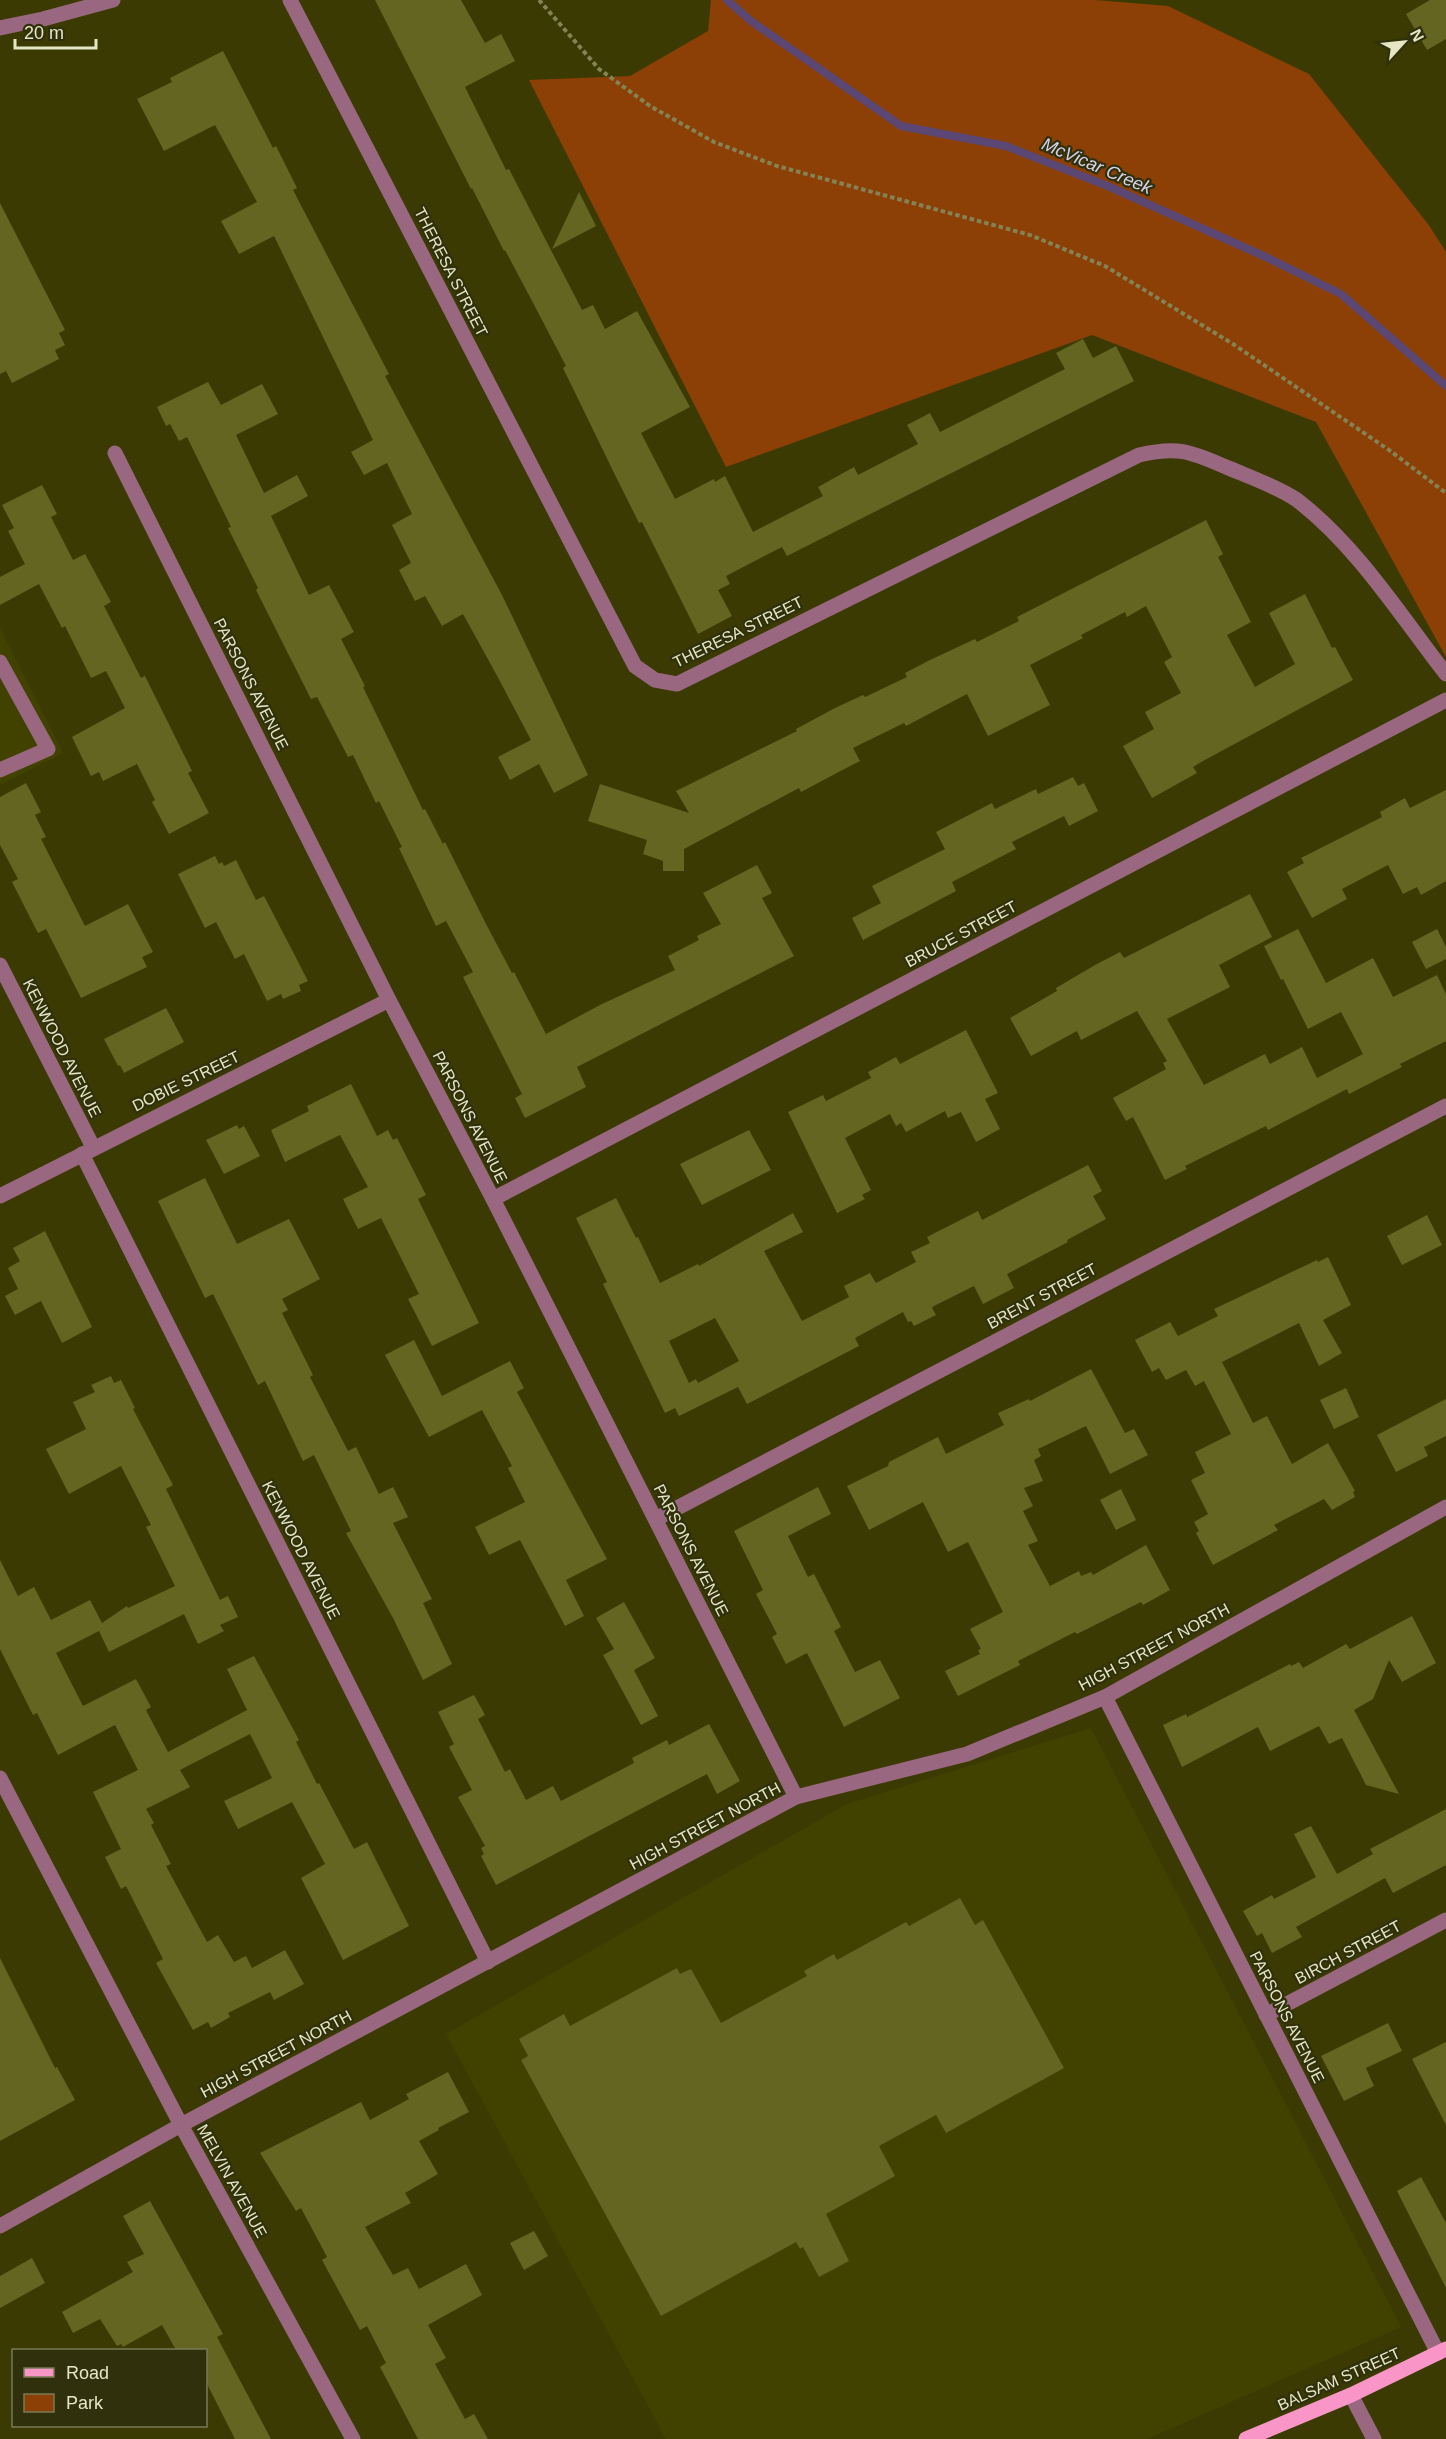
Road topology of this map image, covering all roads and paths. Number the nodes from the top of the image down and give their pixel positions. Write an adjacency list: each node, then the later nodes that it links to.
1 (113, 0): 4 (street)
2 (290, 0): 8 (street, THERESA STREET)
3 (539, 0): 6 (path)
4 (0, 28)
5 (115, 453): 12 (street, PARSONS AVENUE)
6 (1446, 493)
7 (0, 662): 10 (street)
8 (1446, 674)
9 (1446, 700): 16 (street, BRUCE STREET)
10 (0, 770)
11 (0, 965): 14 (street, KENWOOD AVENUE)
12 (389, 1000): 14 (street, DOBIE STREET); 16 (street, PARSONS AVENUE)
13 (1446, 1106): 18 (street, BRENT STREET)
14 (87, 1151): 15 (street, DOBIE STREET); 23 (street, KENWOOD AVENUE)
15 (0, 1196)
16 (493, 1199): 18 (street, PARSONS AVENUE)
17 (1446, 1507): 19 (street, HIGH STREET NORTH)
18 (656, 1519): 21 (street, PARSONS AVENUE)
19 (1105, 1697): 21 (street, HIGH STREET NORTH); 24 (street, PARSONS AVENUE)
20 (0, 1778): 25 (street, MELVIN AVENUE)
21 (795, 1797): 23 (street, HIGH STREET NORTH)
22 (1446, 1920): 24 (street, BIRCH STREET)
23 (488, 1962): 25 (street, HIGH STREET NORTH)
24 (1266, 2015): 27 (street, PARSONS AVENUE)
25 (181, 2125): 26 (street, HIGH STREET NORTH); 29 (street, MELVIN AVENUE)
26 (0, 2226)
27 (1442, 2351): 28 (main road, BALSAM STREET)
28 (1351, 2395): 30 (main road, BALSAM STREET); 31 (street)
29 (353, 2439)
30 (1246, 2439)
31 (1374, 2439)

